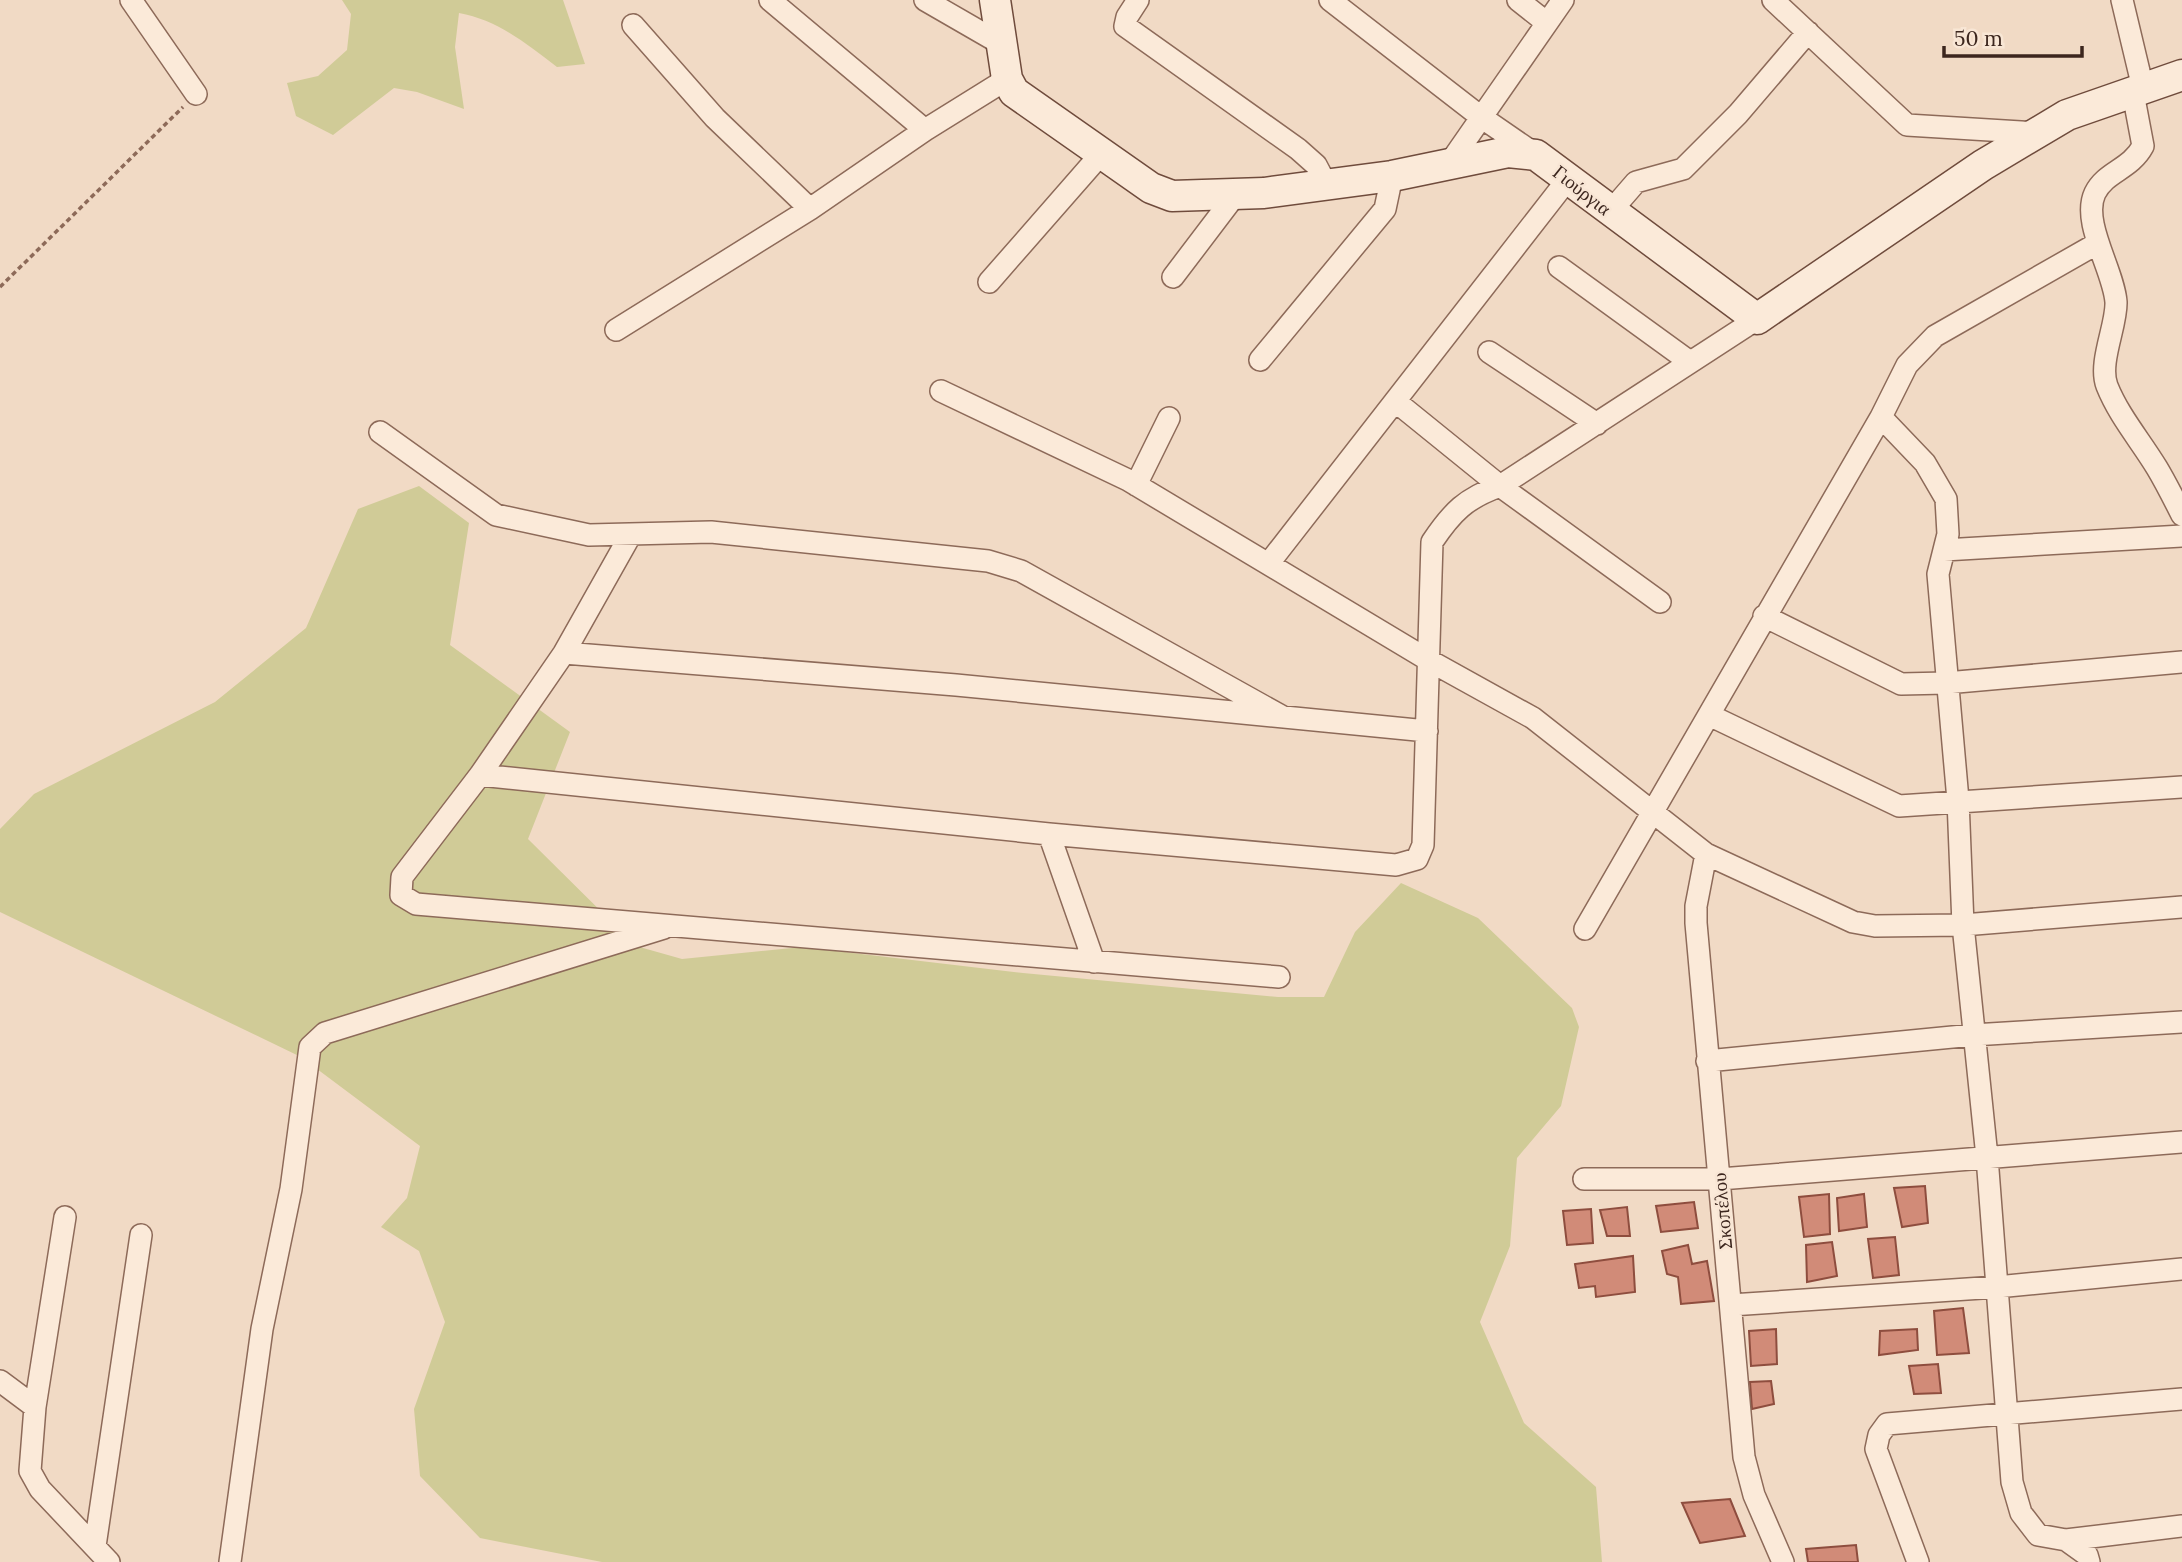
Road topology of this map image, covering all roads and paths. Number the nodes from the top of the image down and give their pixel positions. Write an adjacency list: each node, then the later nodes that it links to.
1 (131, 0): 18 (street)
2 (770, 0): 20 (street)
3 (925, 0): 14 (street)
4 (995, 0): 14 (street)
5 (1138, 0): 27 (street)
6 (1330, 0): 19 (street)
7 (1518, 0): 11 (street)
8 (1563, 0): 11 (street)
9 (1773, 0): 13 (street)
10 (2122, 0): 17 (street)
11 (1547, 23): 19 (street)
12 (633, 25): 29 (street)
13 (1808, 32): 21 (street); 30 (street)
14 (1003, 45): 16 (street)
15 (2182, 75): 17 (street)
16 (1007, 79): 20 (street); 22 (street, Γιούργια)
17 (2138, 90): 21 (street); 31 (street)
18 (196, 94): 35 (path)
19 (1481, 117): 23 (street); 24 (street)
20 (925, 130): 29 (street)
21 (2038, 133): 36 (street)
22 (1101, 154): 28 (street, Γιούργια); 34 (street)
23 (1536, 155): 24 (street, Γιούργια); 26 (street, Γιούργια)
24 (1449, 164): 25 (street, Γιούργια)
25 (1392, 176): 27 (street, Γιούργια); 39 (street)
26 (1568, 179): 30 (street, Γιούργια); 42 (street)
27 (1326, 184): 28 (street, Γιούργια)
28 (1236, 194): 33 (street)
29 (810, 209): 37 (street)
30 (1610, 212): 36 (street, Γιούργια)
31 (2098, 243): 43 (street); 49 (street)
32 (1559, 267): 40 (street)
33 (1173, 277)
34 (989, 282)
35 (0, 287)
36 (1757, 319): 40 (street)
37 (616, 330)
38 (1489, 352): 45 (street)
39 (1259, 360)
40 (1690, 362): 45 (street)
41 (941, 391): 47 (street)
42 (1395, 401): 48 (street); 53 (street)
43 (1881, 417): 52 (street); 55 (street)
44 (1169, 418): 47 (street)
45 (1597, 424): 48 (street)
46 (380, 432): 50 (street)
47 (1136, 485): 53 (street)
48 (1500, 486): 54 (street); 57 (street)
49 (2182, 515)
50 (631, 534): 56 (street); 61 (street)
51 (2182, 536): 52 (street)
52 (1944, 550): 59 (street)
53 (1269, 563): 57 (street)
54 (1660, 602)
55 (1764, 617): 59 (street); 60 (street)
56 (564, 653): 61 (street); 63 (street)
57 (1430, 661): 62 (street); 66 (street)
58 (2182, 662): 59 (street)
59 (1946, 683): 65 (street)
60 (1709, 715): 65 (street); 66 (street)
61 (1283, 717): 62 (street)
62 (1427, 731): 67 (street)
63 (480, 775): 67 (street); 70 (street)
64 (2182, 787): 65 (street)
65 (1958, 800): 71 (street)
66 (1653, 811): 68 (street); 72 (street)
67 (1049, 834): 73 (street)
68 (1706, 854): 71 (street); 77 (street, Σκοπέλου)
69 (2182, 907): 71 (street)
70 (675, 925): 73 (street); 94 (street)
71 (1963, 925): 76 (street)
72 (1585, 929)
73 (1094, 962): 74 (street)
74 (1279, 978)
75 (2182, 1022): 76 (street)
76 (1973, 1035): 77 (street); 79 (street)
77 (1707, 1061): 81 (street, Σκοπέλου)
78 (2182, 1142): 79 (street)
79 (1987, 1157): 81 (street); 85 (street)
80 (1584, 1179): 81 (street)
81 (1720, 1179): 86 (street, Σκοπέλου)
82 (65, 1217): 89 (street)
83 (141, 1236): 93 (street)
84 (2182, 1269): 85 (street)
85 (1997, 1287): 86 (street); 90 (street)
86 (1731, 1305): 95 (street, Σκοπέλου)
87 (0, 1381): 89 (street)
88 (2182, 1399): 90 (street)
89 (35, 1407): 93 (street)
90 (2005, 1415): 92 (street); 96 (street)
91 (2182, 1526): 92 (street)
92 (2066, 1540): 97 (street)
93 (102, 1554)
94 (230, 1562)
95 (1783, 1562)
96 (1918, 1562)
97 (2089, 1562)

